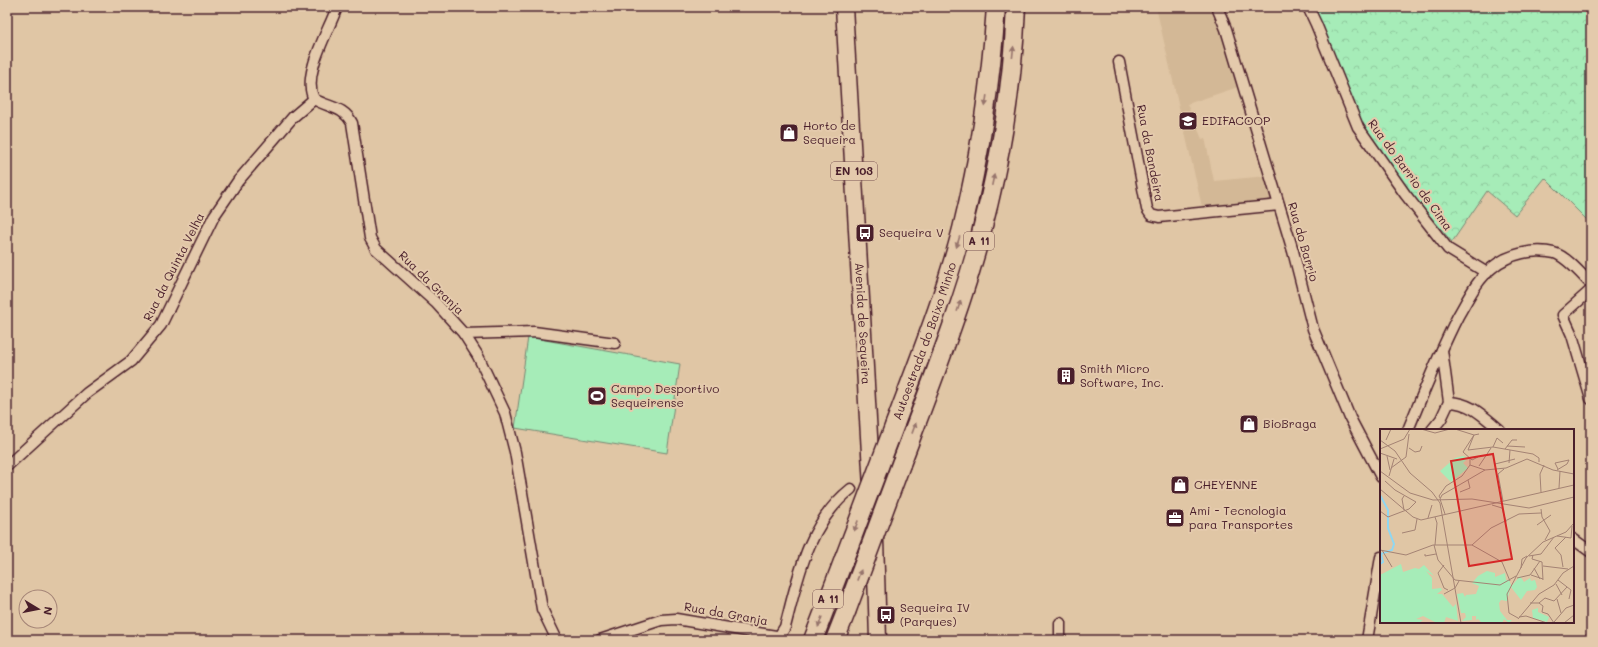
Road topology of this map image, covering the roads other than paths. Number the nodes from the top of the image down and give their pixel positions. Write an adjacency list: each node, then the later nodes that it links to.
1 (337, 7): 8 (street)
2 (844, 7): 32 (main road, Avenida de Sequeira / EN 103)
3 (996, 7): 30 (highway, Autoestrada do Baixo Minho / A 11, one-way to 30, bridge)
4 (1016, 7): 31 (highway, Autoestrada do Baixo Minho / A 11, one-way to 4, bridge)
5 (1218, 7): 9 (street, Rua do Barrio)
6 (1308, 7): 10 (street, Rua do Barrio de Cima)
7 (1119, 62): 9 (street, Rua da Bandeira)
8 (314, 99): 13 (street, Rua da Granja); 21 (street, Rua da Quinta Velha)
9 (1279, 205): 22 (street, Rua do Barrio)
10 (1487, 272): 11 (street); 15 (street)
11 (1591, 284)
12 (1591, 290): 16 (street)
13 (464, 334): 14 (street); 28 (street, Rua da Granja)
14 (615, 343)
15 (1441, 348): 17 (street); 18 (street)
16 (1591, 399)
17 (1449, 402): 19 (street); 20 (street)
18 (1408, 429)
19 (1433, 429)
20 (1499, 429)
21 (7, 466)
22 (1380, 475)
23 (851, 489): 29 (street, Rua da Granja)
24 (1574, 540): 25 (street)
25 (1591, 552)
26 (1380, 564): 34 (street)
27 (1060, 623): 33 (street)
28 (557, 640)
29 (600, 640)
30 (813, 640)
31 (835, 640)
32 (878, 640)
33 (1060, 640)
34 (1367, 640)

